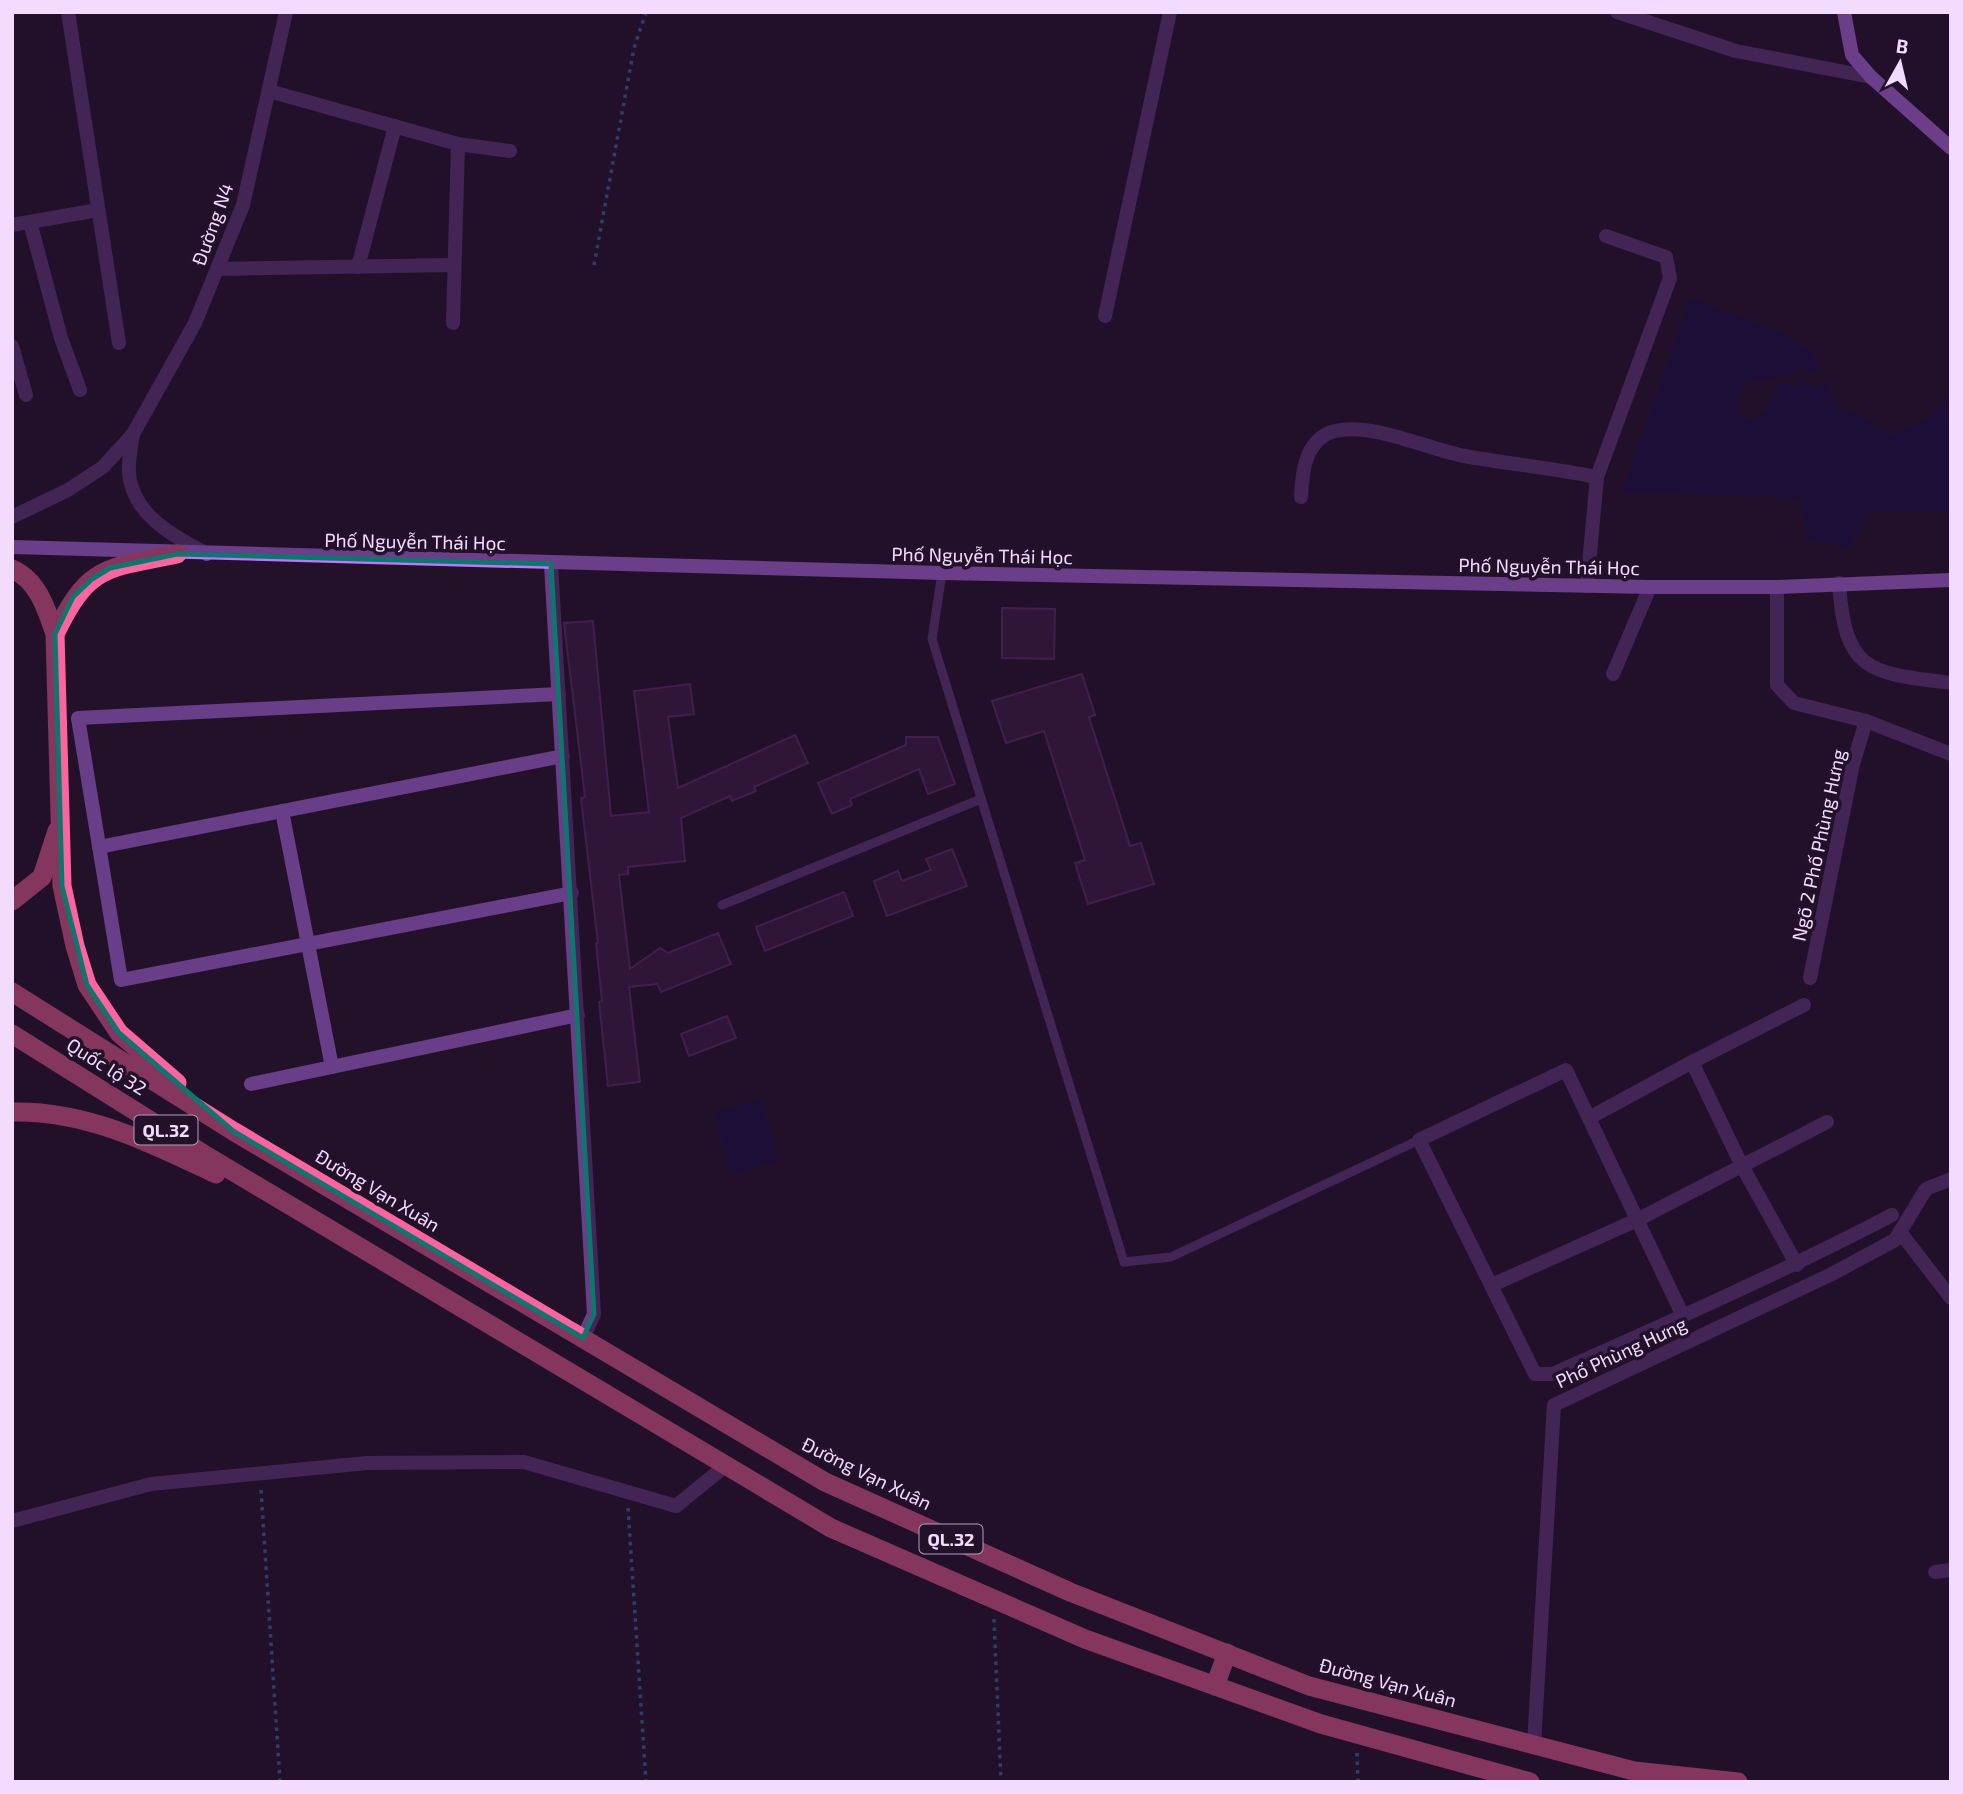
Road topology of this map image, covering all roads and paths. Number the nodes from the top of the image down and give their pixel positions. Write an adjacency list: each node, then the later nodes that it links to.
1 (68, 12): 13 (street)
2 (286, 12): 8 (street, Đường N4)
3 (646, 12): 18 (path)
4 (1170, 12): 21 (street)
5 (1618, 12): 7 (street)
6 (1844, 12): 7 (main road)
7 (1871, 77): 11 (main road)
8 (269, 91): 9 (street); 20 (street, Đường N4)
9 (395, 126): 10 (street); 19 (street)
10 (458, 144): 12 (street); 17 (street)
11 (1951, 148)
12 (510, 151)
13 (98, 209): 14 (street); 23 (street)
14 (30, 222): 15 (street); 25 (street)
15 (12, 225)
16 (1606, 236): 28 (street)
17 (453, 265): 19 (street); 22 (street)
18 (594, 265)
19 (358, 267): 20 (street)
20 (216, 269): 27 (street, Đường N4)
21 (1105, 316)
22 (453, 323)
23 (119, 343)
24 (12, 346): 26 (street)
25 (79, 390)
26 (26, 395)
27 (133, 434): 30 (street); 33 (street)
28 (1597, 477): 29 (street); 39 (street)
29 (1301, 497)
30 (15, 514)
31 (12, 547): 32 (main road, Phố Nguyễn Thái Học)
32 (177, 554): 33 (main road, Phố Nguyễn Thái Học); 42 (highway)
33 (208, 555): 34 (main road, Phố Nguyễn Thái Học)
34 (551, 564): 36 (main road, Phố Nguyễn Thái Học); 45 (street)
35 (12, 569): 42 (highway)
36 (942, 573): 39 (main road, Phố Nguyễn Thái Học); 49 (lane)
37 (1951, 580): 38 (main road, Phố Nguyễn Thái Học)
38 (1839, 583): 41 (main road, Phố Nguyễn Thái Học); 44 (street)
39 (1587, 586): 40 (main road, Phố Nguyễn Thái Học)
40 (1650, 587): 41 (main road, Phố Nguyễn Thái Học); 43 (street)
41 (1777, 587): 46 (street)
42 (55, 634): 51 (highway)
43 (1613, 674)
44 (1951, 683)
45 (559, 694): 48 (street); 52 (street)
46 (1866, 721): 47 (street); 57 (street, Ngõ 2 Phố Phùng Hưng)
47 (1951, 754)
48 (563, 756): 50 (street); 53 (street)
49 (981, 799): 55 (lane); 69 (lane)
50 (282, 811): 52 (street); 56 (street)
51 (61, 816): 54 (highway); 68 (highway)
52 (99, 847): 56 (street)
53 (572, 893): 56 (street); 60 (street)
54 (12, 901)
55 (722, 905)
56 (308, 943): 63 (street)
57 (1810, 978)
58 (12, 992): 68 (highway, Quốc lộ 32 / QL.32)
59 (1804, 1005): 62 (street)
60 (578, 1015): 63 (street); 80 (street)
61 (12, 1034): 74 (highway, Quốc lộ 32 / QL.32)
62 (1692, 1062): 66 (street); 70 (street)
63 (332, 1067): 64 (street)
64 (251, 1084)
65 (12, 1112): 74 (highway)
66 (1588, 1118): 69 (street); 73 (street)
67 (1827, 1122): 70 (street)
68 (233, 1130): 80 (highway, Đường Vạn Xuân / QL.32)
69 (1419, 1140): 77 (street)
70 (1742, 1166): 73 (street); 76 (street)
71 (1951, 1179): 75 (street, Phố Phùng Hưng)
72 (1892, 1215): 76 (street)
73 (1637, 1220): 77 (street); 79 (street)
74 (320, 1224): 81 (highway, QL.32)
75 (1900, 1232): 78 (street); 91 (street, Phố Phùng Hưng)
76 (1797, 1265): 79 (street)
77 (1492, 1285): 79 (street)
78 (1951, 1298)
79 (1683, 1316)
80 (583, 1338): 88 (highway, Đường Vạn Xuân / QL.32)
81 (724, 1467): 83 (street); 87 (highway, QL.32)
82 (260, 1474): 83 (street); 84 (street); 92 (path)
83 (627, 1492): 93 (path)
84 (12, 1521)
85 (1951, 1570): 86 (street)
86 (1934, 1572)
87 (993, 1599): 89 (highway, QL.32); 94 (path)
88 (1227, 1653): 89 (highway); 91 (highway, Đường Vạn Xuân / QL.32)
89 (1215, 1686): 90 (highway, QL.32)
90 (1357, 1734): 95 (path); 96 (highway, QL.32)
91 (1534, 1745): 97 (highway, Đường Vạn Xuân / QL.32)
92 (280, 1782)
93 (646, 1782)
94 (1001, 1782)
95 (1358, 1782)
96 (1530, 1782)
97 (1738, 1782)

